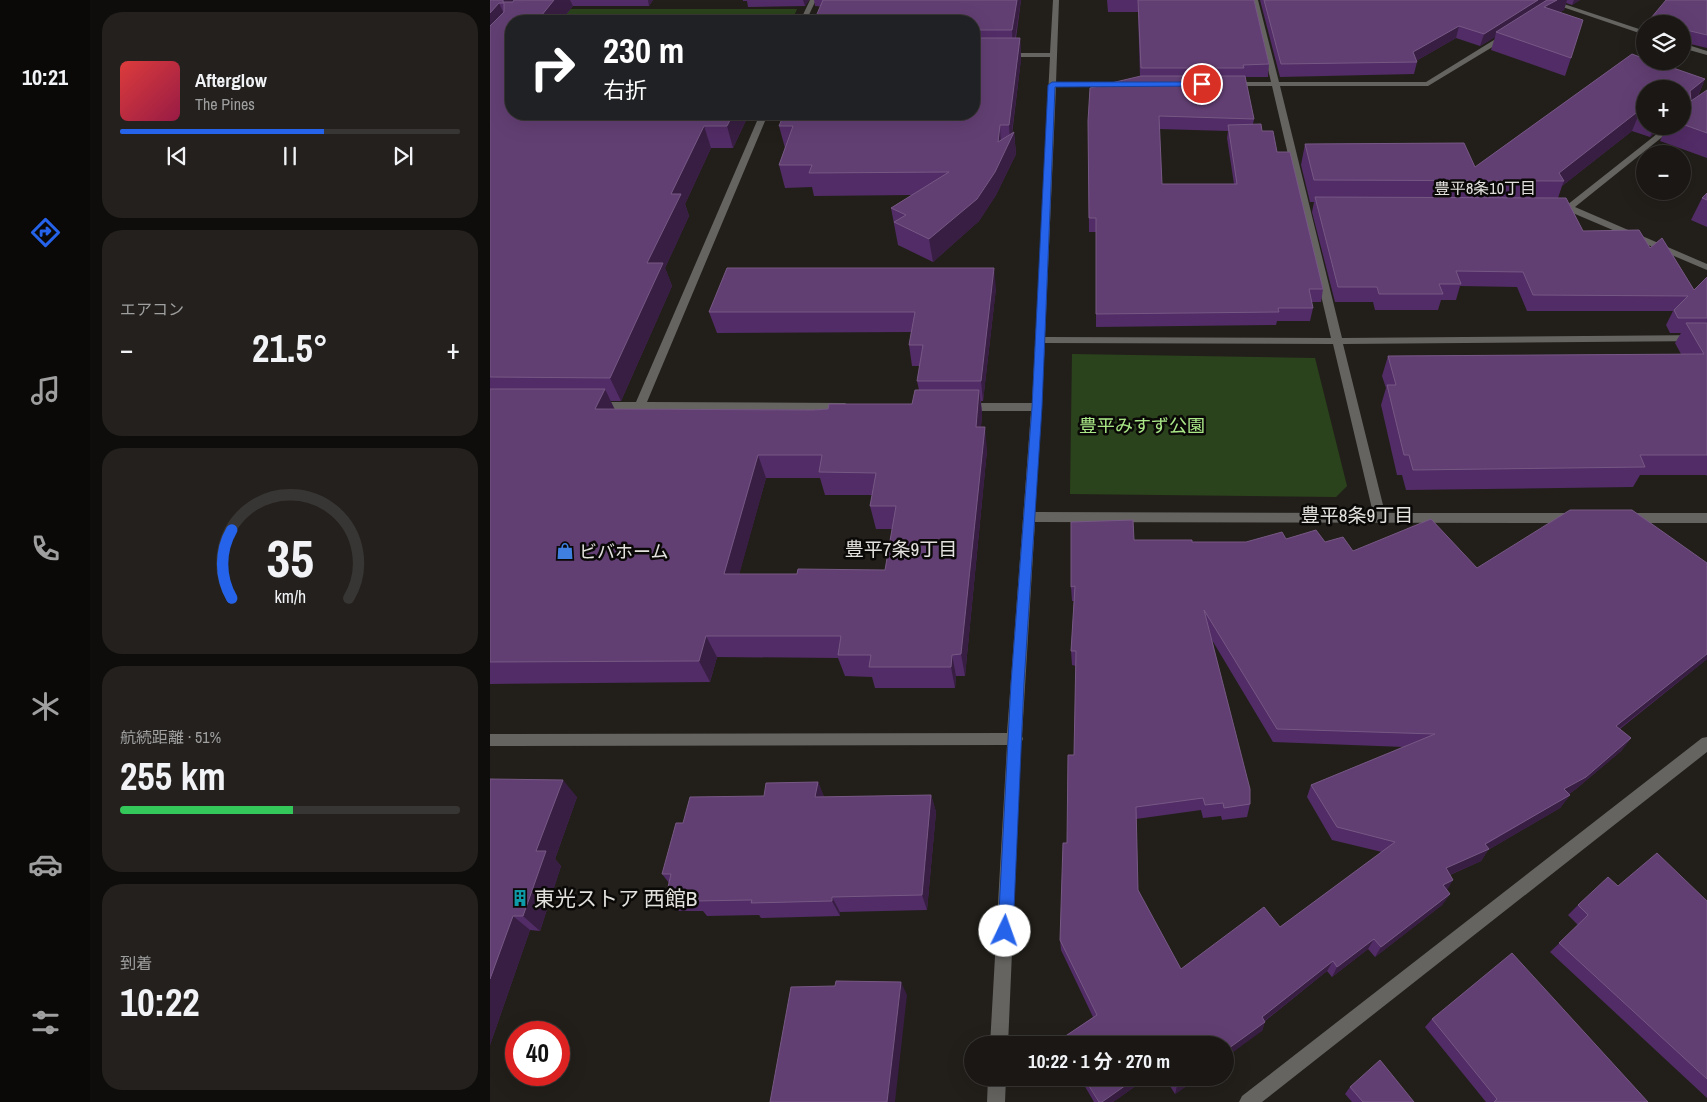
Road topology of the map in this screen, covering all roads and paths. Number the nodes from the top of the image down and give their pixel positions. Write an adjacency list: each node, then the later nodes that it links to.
1 (813, 0): 7 (street)
2 (1056, 0): 13 (street)
3 (1255, 0): 16 (street)
4 (1545, 0): 5 (street)
5 (1556, 4): 6 (street); 8 (street)
6 (1548, 9)
7 (807, 15)
8 (1636, 30)
9 (1509, 34): 16 (street)
10 (1691, 48): 11 (street)
11 (1707, 53)
12 (980, 55): 13 (street)
13 (1053, 55): 17 (street)
14 (1131, 84): 17 (street)
15 (1218, 84): 16 (street)
16 (1275, 84): 25 (street)
17 (1052, 85): 24 (street)
18 (761, 120): 27 (street)
19 (1661, 135): 21 (street)
20 (1550, 208): 21 (street)
21 (1569, 208): 22 (street)
22 (1707, 267)
23 (1707, 338): 25 (street)
24 (1039, 340): 25 (street); 30 (street)
25 (1338, 341): 32 (street)
26 (590, 406): 27 (street)
27 (640, 406): 28 (street)
28 (858, 407)
29 (958, 407): 30 (street)
30 (1037, 407): 31 (street)
31 (1030, 517): 32 (street); 36 (street)
32 (1380, 518): 33 (street)
33 (1588, 518)
34 (1618, 518): 35 (street)
35 (1707, 518)
36 (1016, 739): 37 (street); 39 (street)
37 (490, 740)
38 (1707, 743): 42 (street)
39 (1000, 1036)
40 (997, 1086): 41 (street)
41 (996, 1102)
42 (1248, 1102)

